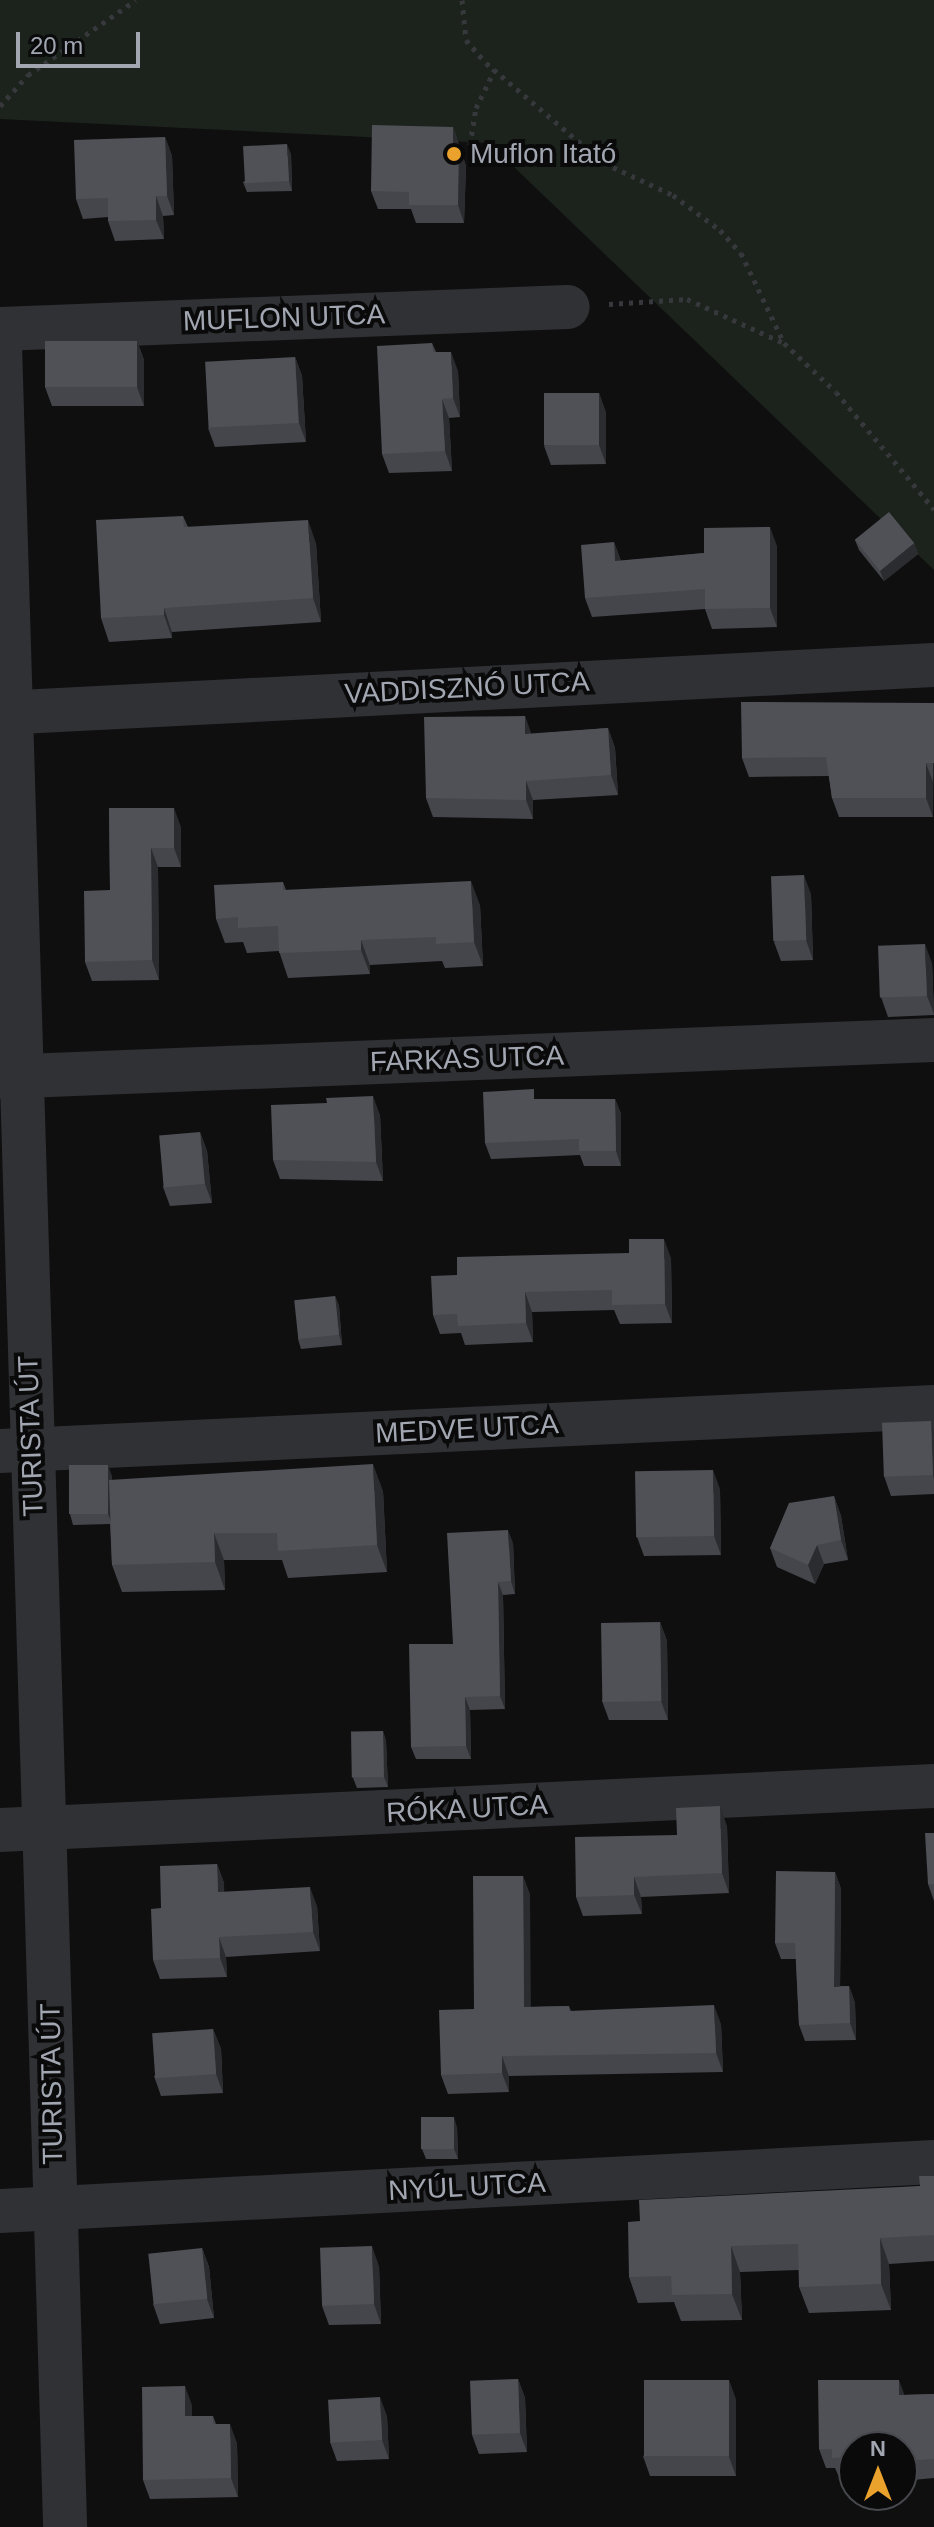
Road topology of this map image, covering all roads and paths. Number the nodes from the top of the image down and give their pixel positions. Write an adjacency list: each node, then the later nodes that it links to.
1 (136, 0): 4 (path)
2 (462, 0): 3 (path)
3 (495, 69): 5 (path); 8 (path)
4 (0, 106)
5 (470, 145)
6 (568, 307): 7 (street, MUFLON UTCA); 8 (path)
7 (0, 329)
8 (784, 343): 10 (path)
9 (0, 345): 12 (street, TURISTA ÚT)
10 (934, 509)
11 (934, 665): 12 (street, VADDISZNÓ UTCA)
12 (6, 713): 14 (street, TURISTA ÚT)
13 (934, 1040): 14 (street, FARKAS UTCA)
14 (10, 1077): 16 (street, TURISTA ÚT)
15 (934, 1407): 16 (street, MEDVE UTCA)
16 (16, 1451): 18 (street, TURISTA ÚT)
17 (934, 1786): 18 (street, RÓKA UTCA)
18 (46, 1828): 19 (street, RÓKA UTCA); 21 (street, TURISTA ÚT)
19 (0, 1830)
20 (934, 2162): 21 (street, NYÚL UTCA)
21 (55, 2209): 22 (street, NYÚL UTCA); 23 (street, TURISTA ÚT)
22 (0, 2211)
23 (65, 2527)

